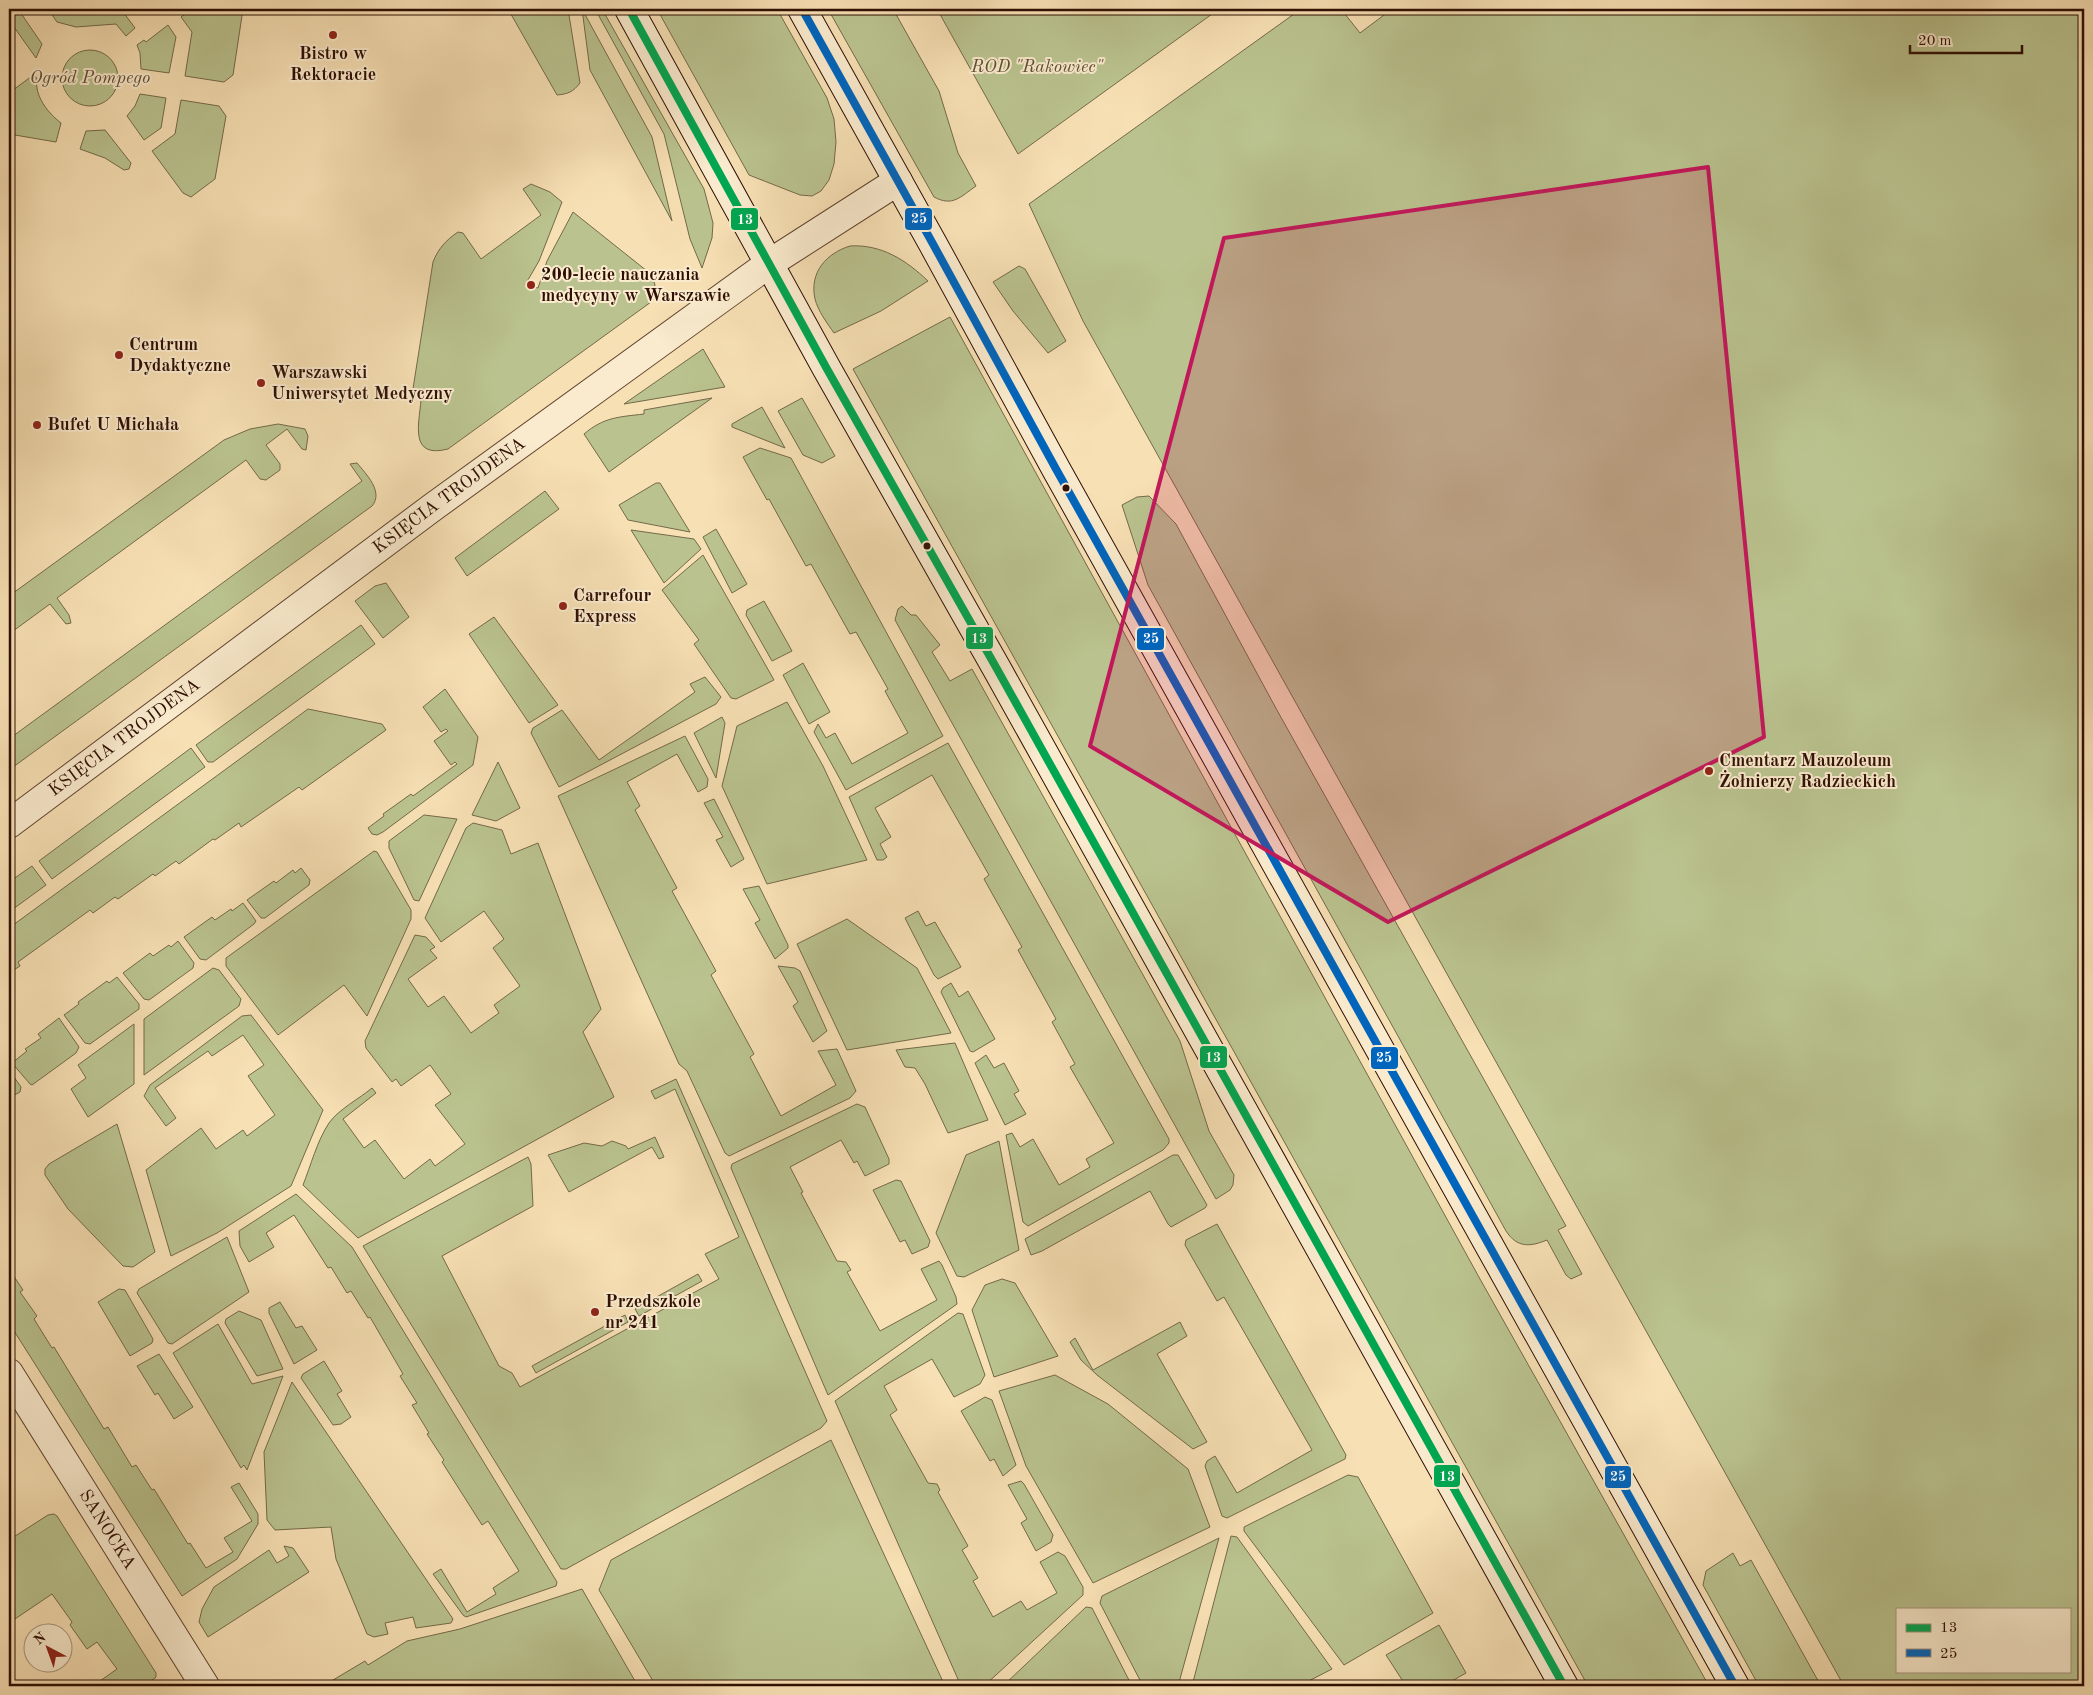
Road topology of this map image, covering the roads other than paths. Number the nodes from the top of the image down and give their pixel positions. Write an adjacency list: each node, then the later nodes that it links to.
1 (629, 9): 4 (main road)
2 (802, 9): 3 (main road)
3 (898, 181): 4 (main road, KSIĘCIA TROJDENA); 9 (main road)
4 (770, 263): 5 (main road, KSIĘCIA TROJDENA); 8 (main road)
5 (9, 824)
6 (9, 1373): 7 (main road, SANOCKA)
7 (205, 1686)
8 (1564, 1686)
9 (1735, 1686)

